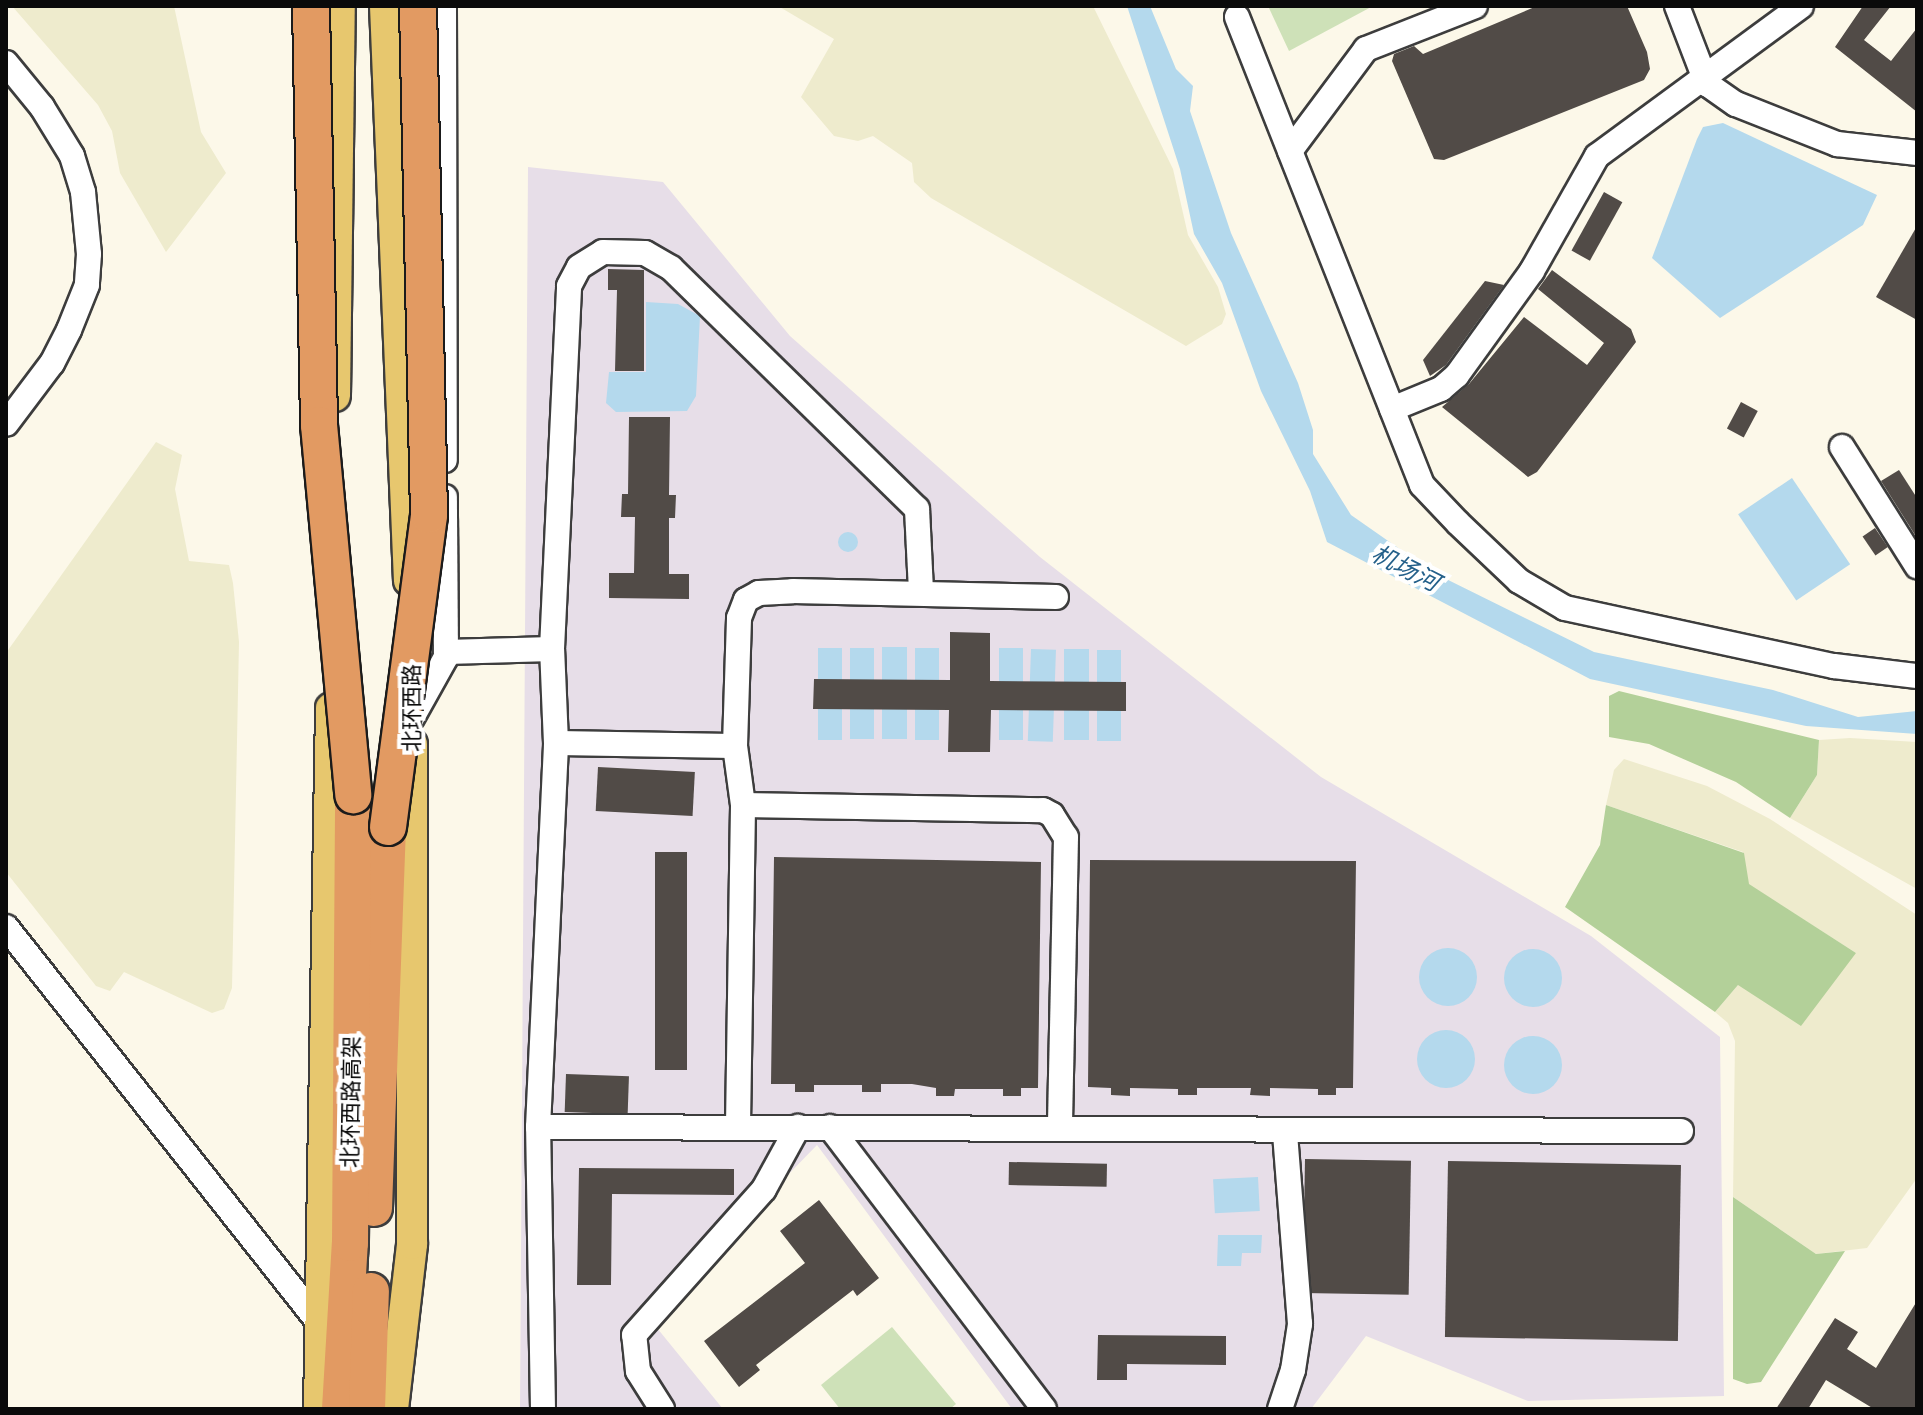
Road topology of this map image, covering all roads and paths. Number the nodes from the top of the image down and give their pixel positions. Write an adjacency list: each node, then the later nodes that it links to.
1 (311, 6): 37 (highway, 北环西路高架, bridge)
2 (340, 6): 35 (main road)
3 (385, 6): 23 (main road, 北环西路)
4 (418, 6): 38 (highway, 北环西路高架, bridge)
5 (444, 6): 21 (street)
6 (1475, 6): 12 (street)
7 (1677, 6): 11 (street)
8 (1801, 6): 11 (street)
9 (1237, 17): 12 (street)
10 (6, 63): 15 (street)
11 (1704, 77): 13 (street); 14 (street)
12 (1290, 151): 14 (street)
13 (1917, 153)
14 (1392, 409): 22 (street)
15 (6, 424)
16 (1842, 447): 17 (street)
17 (1917, 566)
18 (921, 591): 19 (street); 20 (street); 25 (street)
19 (1056, 597)
20 (552, 649): 21 (street); 24 (street)
21 (446, 652): 23 (street)
22 (1917, 676)
23 (412, 718): 39 (main road, 北环西路)
24 (556, 743): 25 (street); 30 (street)
25 (735, 746): 26 (street)
26 (743, 805): 28 (street); 29 (street)
27 (6, 927): 35 (street)
28 (738, 1125): 30 (street); 31 (street)
29 (1060, 1126): 32 (street); 34 (street)
30 (538, 1127): 40 (street)
31 (798, 1127): 32 (street); 41 (street)
32 (830, 1127): 42 (street)
33 (1681, 1131): 34 (street)
34 (1285, 1133): 43 (street)
35 (324, 1329): 36 (main road)
36 (319, 1409)
37 (340, 1409)
38 (367, 1409)
39 (393, 1409)
40 (543, 1409)
41 (662, 1409)
42 (1044, 1409)
43 (1280, 1409)

